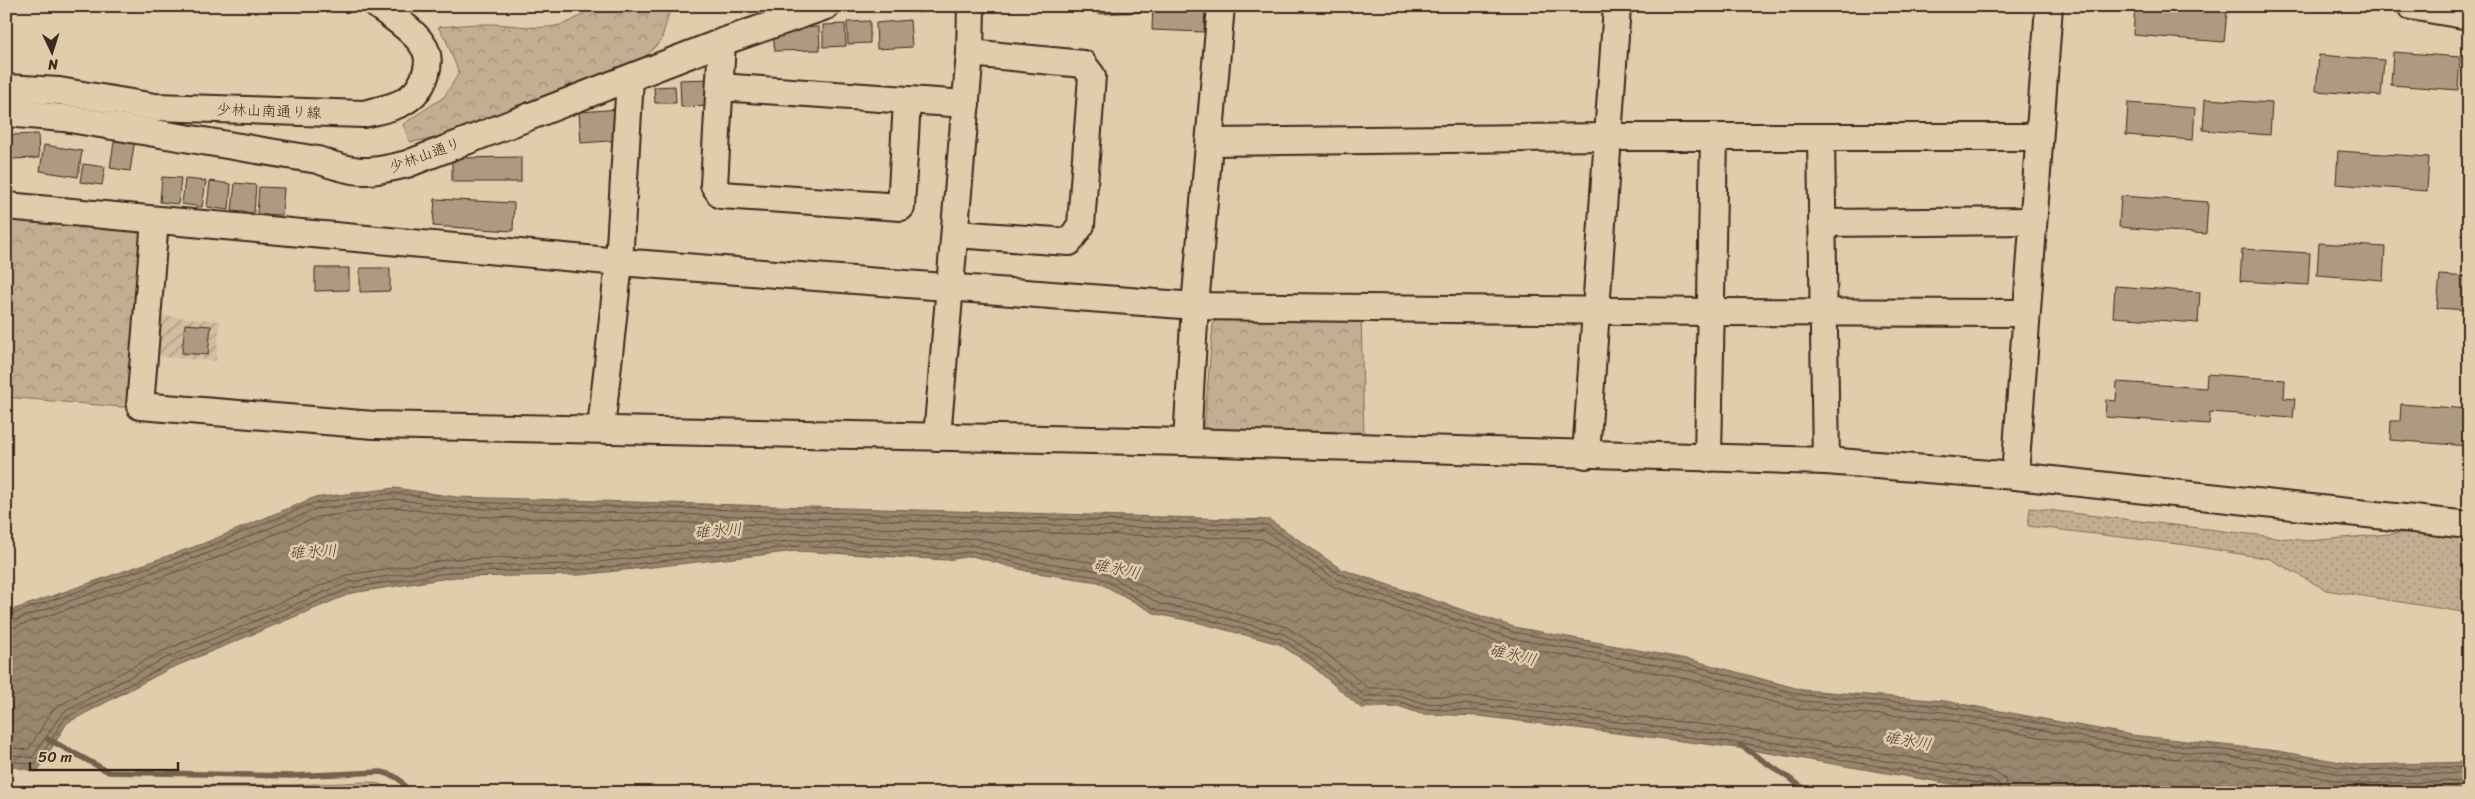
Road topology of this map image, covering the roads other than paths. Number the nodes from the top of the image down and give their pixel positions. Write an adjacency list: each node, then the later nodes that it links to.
1 (378, 6): 13 (street, 少林山南通り線)
2 (826, 6): 9 (street, 少林山通り)
3 (971, 6): 10 (street)
4 (1221, 6): 21 (street)
5 (1616, 6): 17 (street)
6 (2049, 6): 19 (street)
7 (2411, 6): 8 (street)
8 (2469, 16)
9 (722, 42): 11 (street, 少林山通り); 12 (street)
10 (970, 53): 15 (street); 26 (street)
11 (630, 79): 16 (street, 少林山通り); 27 (street)
12 (720, 87): 14 (street); 14 (street)
13 (6, 88)
14 (907, 101): 15 (street)
15 (966, 104): 26 (street)
16 (6, 113)
17 (1607, 137): 18 (street); 21 (street); 30 (street)
18 (1714, 137): 20 (street); 32 (street)
19 (2039, 137): 20 (street); 24 (street)
20 (1821, 138): 25 (street)
21 (1210, 142): 29 (street)
22 (6, 206): 23 (street)
23 (155, 220): 27 (street); 34 (street)
24 (2032, 221): 25 (street); 33 (street)
25 (1822, 223): 31 (street)
26 (955, 234): 28 (street)
27 (619, 262): 28 (street); 34 (street)
28 (951, 287): 29 (street); 35 (street)
29 (1195, 306): 30 (street); 36 (street)
30 (1594, 309): 32 (street); 37 (street)
31 (1822, 311): 32 (street); 33 (street); 39 (street)
32 (1710, 312): 38 (street)
33 (2025, 313): 40 (street)
34 (601, 429): 35 (street)
35 (938, 437): 36 (street)
36 (1187, 442): 37 (street)
37 (1586, 455): 38 (street)
38 (1708, 458): 39 (street)
39 (1826, 461): 40 (street)
40 (2015, 476): 41 (street)
41 (2469, 526)

